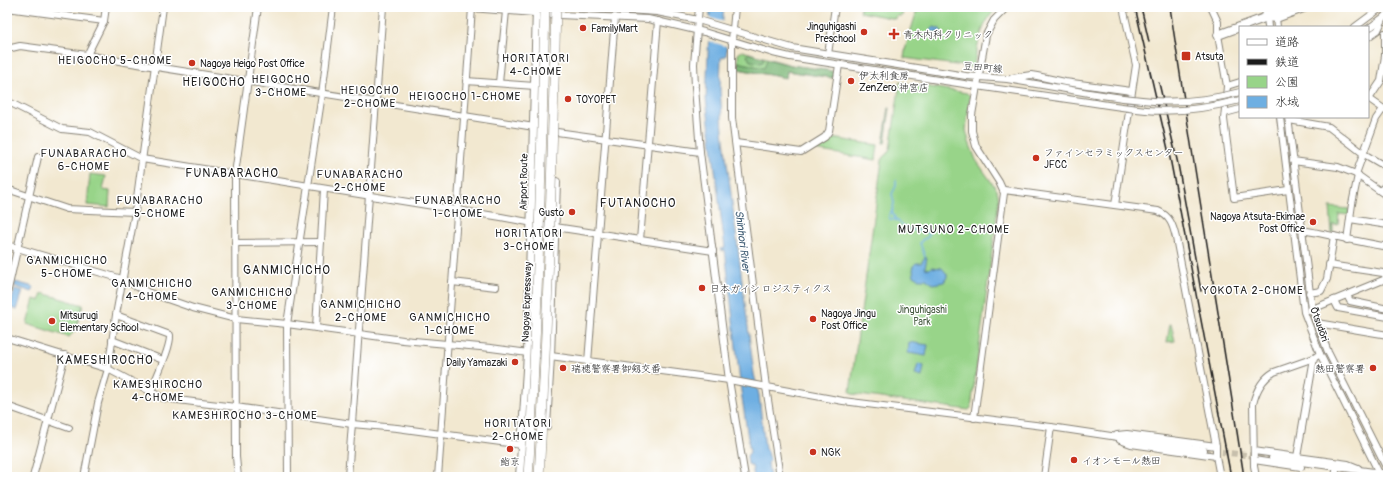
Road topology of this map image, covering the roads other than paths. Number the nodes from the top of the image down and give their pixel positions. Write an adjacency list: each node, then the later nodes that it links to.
1 (106, 7): 31 (street)
2 (162, 7): 50 (street)
3 (258, 7): 54 (street)
4 (332, 7): 63 (street)
5 (383, 7): 68 (street)
6 (458, 7): 21 (street)
7 (545, 7): 113 (highway, Nagoya Expressway, bridge)
8 (550, 7): 60 (highway)
9 (580, 7): 22 (street)
10 (699, 7): 30 (street)
11 (735, 7): 41 (street)
12 (836, 7): 47 (street)
13 (1008, 7): 51 (street)
14 (1123, 7): 61 (street)
15 (1212, 7): 43 (street)
16 (1266, 7): 29 (main road)
17 (1288, 7): 26 (main road)
18 (1306, 7): 26 (main road)
19 (1382, 7): 36 (street)
20 (7, 8): 31 (street)
21 (472, 8): 25 (street); 53 (street)
22 (615, 8): 30 (street)
23 (536, 10): 24 (street); 25 (street); 57 (main road, Airport Route)
24 (558, 10): 28 (street); 76 (main road); 183 (highway, bridge)
25 (506, 11): 56 (street)
26 (1275, 12): 29 (main road); 35 (street)
27 (1386, 16): 38 (street); 40 (street)
28 (615, 17): 32 (street); 77 (street)
29 (1267, 17): 33 (main road); 34 (street)
30 (698, 20): 39 (street); 41 (street, 豆田町線)
31 (104, 21): 48 (street)
32 (658, 21): 39 (street); 79 (street)
33 (1242, 26)
34 (1268, 26)
35 (1277, 26)
36 (1356, 26)
37 (1239, 27): 43 (main road)
38 (1369, 28)
39 (697, 30): 45 (street, 豆田町線); 80 (street)
40 (1378, 30): 42 (street); 44 (street)
41 (733, 32): 45 (street); 47 (street, 豆田町線)
42 (1387, 33): 64 (street)
43 (1218, 35): 59 (street)
44 (1369, 36)
45 (732, 40): 49 (street, 豆田町線); 78 (street)
46 (7, 49): 48 (street)
47 (828, 54): 51 (street, 豆田町線)
48 (87, 55): 50 (street)
49 (839, 65): 58 (street, 豆田町線); 78 (street)
50 (155, 67): 54 (street); 83 (street)
51 (979, 76): 52 (street, 豆田町線); 58 (street)
52 (1007, 79): 61 (street); 62 (street, 豆田町線, bridge)
53 (466, 81): 56 (street); 72 (street)
54 (248, 82): 63 (street); 86 (street)
55 (1239, 82): 59 (street)
56 (500, 83): 57 (street)
57 (535, 86): 75 (main road, Airport Route)
58 (977, 86): 65 (street, 豆田町線, bridge); 92 (street)
59 (1227, 86): 71 (street)
60 (550, 90)
61 (1131, 91): 98 (street)
62 (1239, 92)
63 (322, 94): 68 (street); 89 (street)
64 (1369, 98)
65 (1239, 100)
66 (1369, 100): 70 (street)
67 (7, 101): 83 (street)
68 (376, 102): 72 (street); 96 (street)
69 (1239, 109): 71 (street)
70 (1386, 111): 81 (street)
71 (1225, 113): 93 (street)
72 (463, 116): 75 (street); 99 (street)
73 (1280, 118): 93 (street, Ōtsudōri)
74 (1288, 119): 81 (street); 84 (street, Ōtsudōri)
75 (534, 127): 102 (main road, Airport Route)
76 (557, 132): 77 (street); 104 (main road)
77 (605, 138): 79 (street); 106 (street)
78 (736, 143): 150 (street)
79 (648, 145): 80 (street); 108 (street)
80 (700, 152): 117 (street)
81 (1364, 154): 85 (street); 87 (street)
82 (38, 157): 95 (street)
83 (142, 160): 86 (street); 100 (street)
84 (1293, 161): 87 (street); 105 (street, Ōtsudōri)
85 (1388, 168)
86 (235, 174): 89 (street); 112 (street)
87 (1357, 175): 94 (street); 101 (street)
88 (1388, 183): 94 (street)
89 (308, 186): 91 (street); 110 (street)
90 (7, 189): 95 (street)
91 (324, 189): 96 (street); 111 (street)
92 (1004, 190): 98 (street); 155 (street)
93 (1288, 190): 129 (street, Ōtsudōri)
94 (1380, 191): 97 (street)
95 (30, 196): 100 (street); 116 (street)
96 (369, 196): 99 (street); 136 (street)
97 (1388, 199)
98 (1115, 205): 163 (street)
99 (457, 210): 102 (street); 121 (street)
100 (135, 212): 120 (street)
101 (1350, 219): 103 (street); 109 (street)
102 (532, 222): 104 (street); 141 (main road, Airport Route)
103 (1388, 225)
104 (555, 227): 106 (street); 144 (main road)
105 (1302, 230): 107 (street); 123 (street, Ōtsudōri)
106 (598, 234): 108 (street); 147 (street)
107 (1334, 236): 109 (street); 118 (street)
108 (640, 240): 117 (street)
109 (1347, 240): 115 (street)
110 (300, 242): 111 (street); 112 (street); 134 (street)
111 (321, 242): 135 (street)
112 (235, 243): 132 (street)
113 (539, 244): 181 (highway, Nagoya Expressway, bridge); 182 (highway, bridge)
114 (7, 245): 116 (street)
115 (1388, 247)
116 (17, 248): 120 (street); 124 (street)
117 (712, 251): 149 (street)
118 (1329, 265): 119 (street); 123 (street)
119 (1388, 278): 125 (street)
120 (122, 279): 130 (street); 132 (street)
121 (452, 282): 122 (street); 140 (street)
122 (496, 287)
123 (1310, 293): 127 (street, Ōtsudōri)
124 (7, 294)
125 (1347, 295): 126 (street); 128 (street)
126 (1334, 300): 127 (street); 131 (street)
127 (1312, 309): 129 (street); 133 (street, Ōtsudōri)
128 (1388, 309)
129 (1304, 312): 142 (street, Ōtsudōri)
130 (116, 315): 139 (street); 146 (street)
131 (1388, 317)
132 (236, 319): 134 (street); 153 (street)
133 (1317, 323): 137 (street); 171 (street, Ōtsudōri)
134 (287, 324): 135 (street); 154 (street)
135 (316, 328): 136 (street)
136 (359, 333): 140 (street); 157 (street)
137 (1388, 335)
138 (7, 338): 143 (street)
139 (112, 340): 146 (street); 148 (street)
140 (447, 344): 141 (street); 160 (street)
141 (528, 354): 144 (street); 162 (main road, Airport Route)
142 (1320, 354): 145 (street); 173 (street, Ōtsudōri)
143 (65, 355): 148 (street); 156 (street)
144 (550, 357): 147 (street); 184 (main road)
145 (1314, 358): 165 (street); 167 (street)
146 (163, 360): 151 (street)
147 (588, 362): 149 (street)
148 (108, 369): 151 (street); 175 (street)
149 (731, 381): 150 (street); 185 (street)
150 (764, 387): 155 (street); 186 (street)
151 (151, 391): 153 (street)
152 (7, 406): 156 (street)
153 (236, 407): 154 (street); 176 (street)
154 (288, 416): 157 (street); 177 (street)
155 (974, 418): 158 (street)
156 (47, 420): 159 (street); 174 (street)
157 (352, 424): 160 (street); 178 (street)
158 (1051, 427): 161 (street); 187 (street)
159 (69, 428)
160 (441, 434): 162 (street); 179 (street)
161 (1109, 436): 163 (street); 164 (street); 166 (street)
162 (522, 445): 180 (main road, Airport Route)
163 (1216, 446): 166 (street)
164 (1204, 450)
165 (1254, 451): 167 (street); 169 (street)
166 (1216, 456): 188 (street)
167 (1297, 457): 170 (street)
168 (1272, 458): 170 (street)
169 (1254, 460): 172 (street); 189 (street)
170 (1367, 472): 172 (street); 173 (street)
171 (1388, 472): 173 (street)
172 (1335, 474)
173 (1380, 475)
174 (33, 477)
175 (84, 477)
176 (238, 477)
177 (288, 477)
178 (348, 477)
179 (438, 477)
180 (520, 477)
181 (528, 477)
182 (532, 477)
183 (539, 477)
184 (543, 477)
185 (744, 477)
186 (780, 477)
187 (1044, 477)
188 (1220, 477)
189 (1256, 477)

